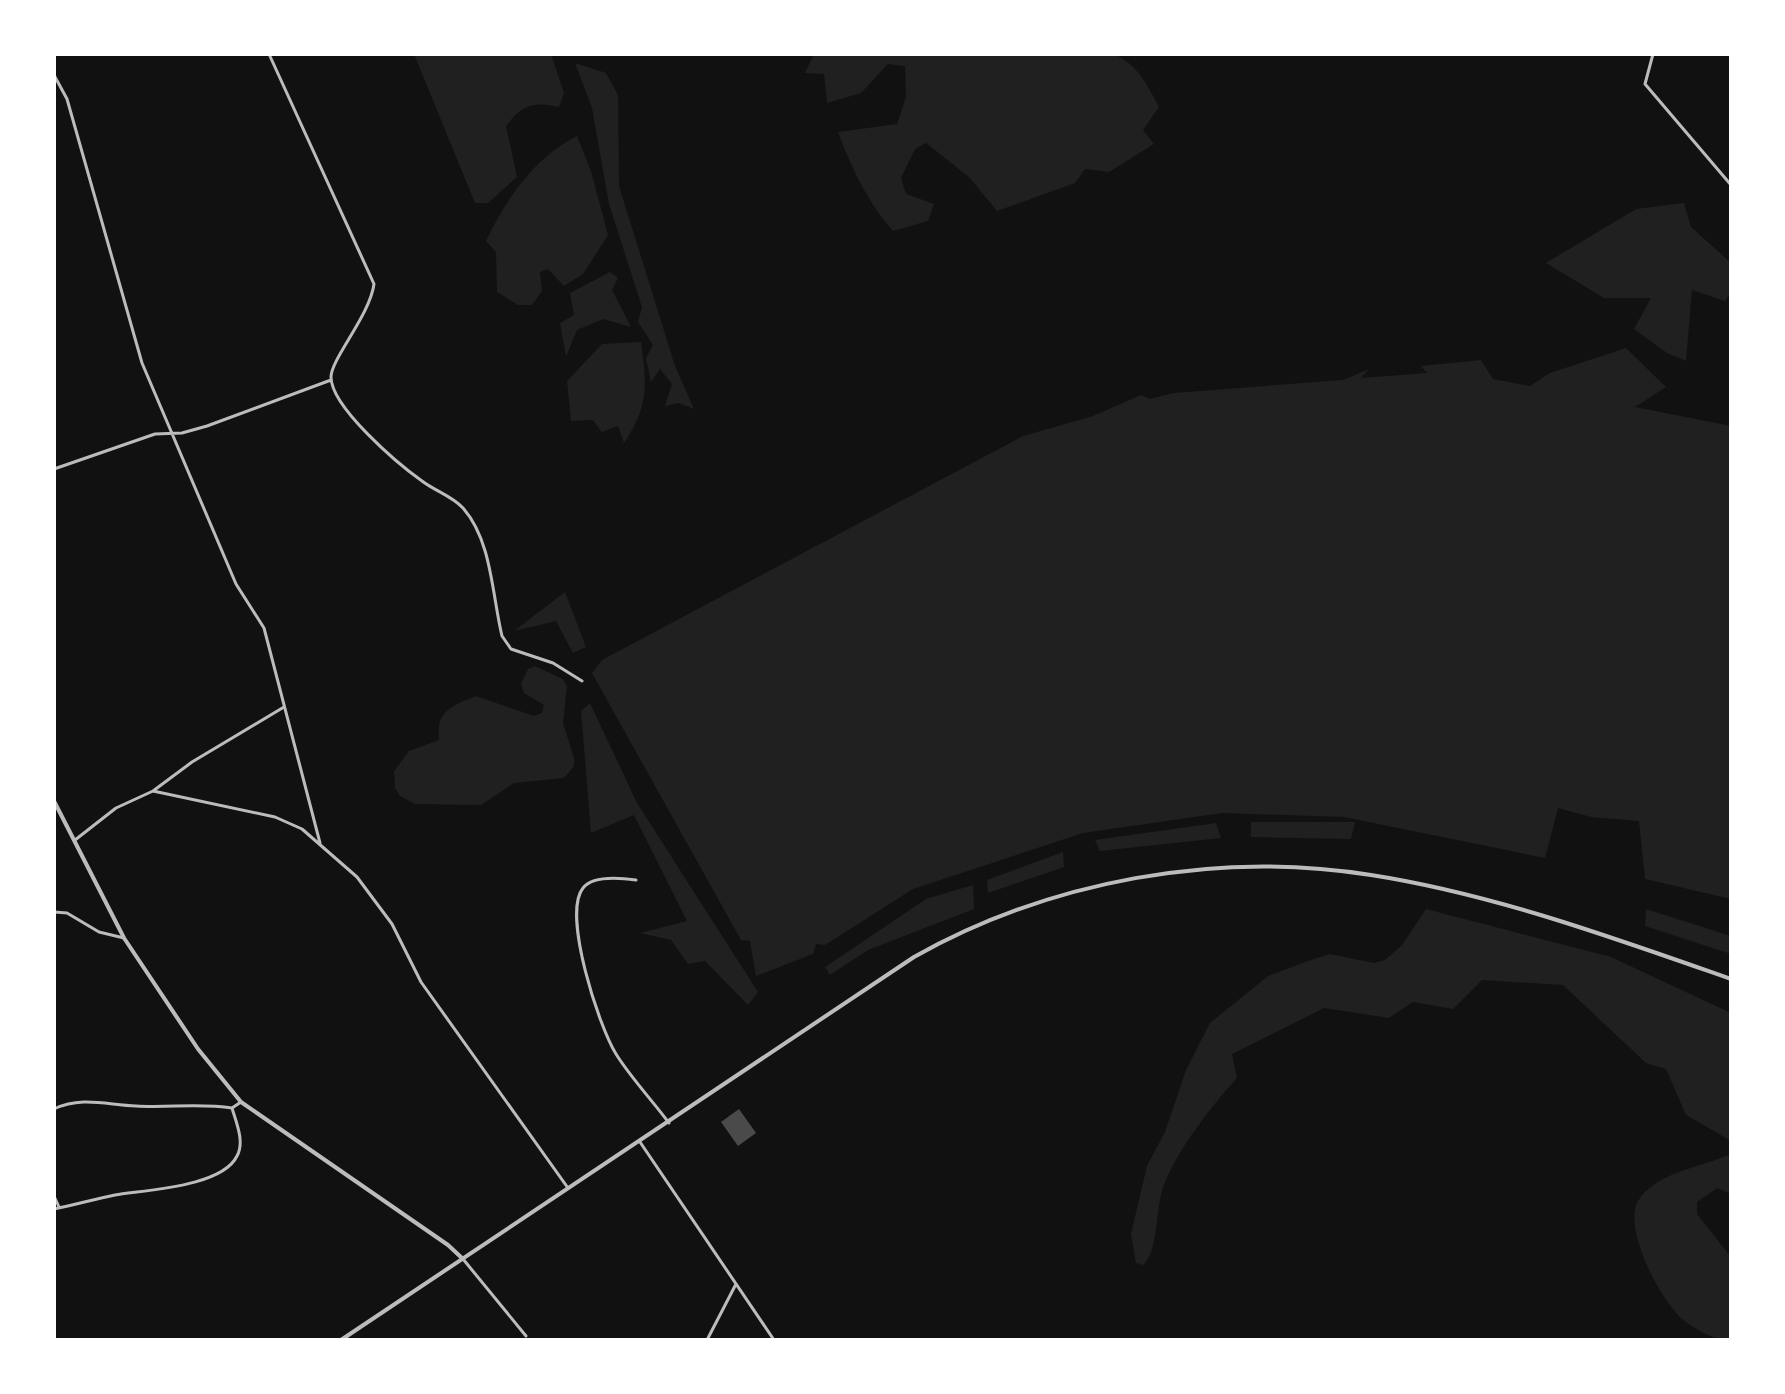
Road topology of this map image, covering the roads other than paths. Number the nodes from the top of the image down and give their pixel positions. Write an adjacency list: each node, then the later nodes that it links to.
1 (269, 54): 5 (street)
2 (1653, 54): 4 (street)
3 (54, 75): 6 (street)
4 (1731, 185)
5 (331, 380): 6 (street); 8 (street)
6 (170, 433): 7 (street); 9 (street)
7 (54, 469)
8 (582, 681)
9 (284, 707): 10 (street); 13 (street)
10 (153, 791): 12 (street); 13 (street)
11 (54, 801): 12 (street)
12 (73, 841): 16 (street)
13 (320, 843): 23 (street)
14 (636, 880): 21 (street)
15 (54, 912): 16 (street)
16 (124, 938): 18 (street)
17 (1731, 979): 21 (street)
18 (241, 1102): 19 (street); 27 (street)
19 (232, 1108): 20 (street); 25 (street)
20 (54, 1109)
21 (669, 1123): 22 (street)
22 (640, 1142): 23 (street); 28 (street)
23 (568, 1188): 27 (street)
24 (54, 1196): 25 (street)
25 (60, 1208): 26 (street)
26 (54, 1209)
27 (463, 1259): 29 (street); 30 (street)
28 (736, 1284): 31 (street); 32 (street)
29 (526, 1336)
30 (341, 1340)
31 (707, 1340)
32 (774, 1340)

